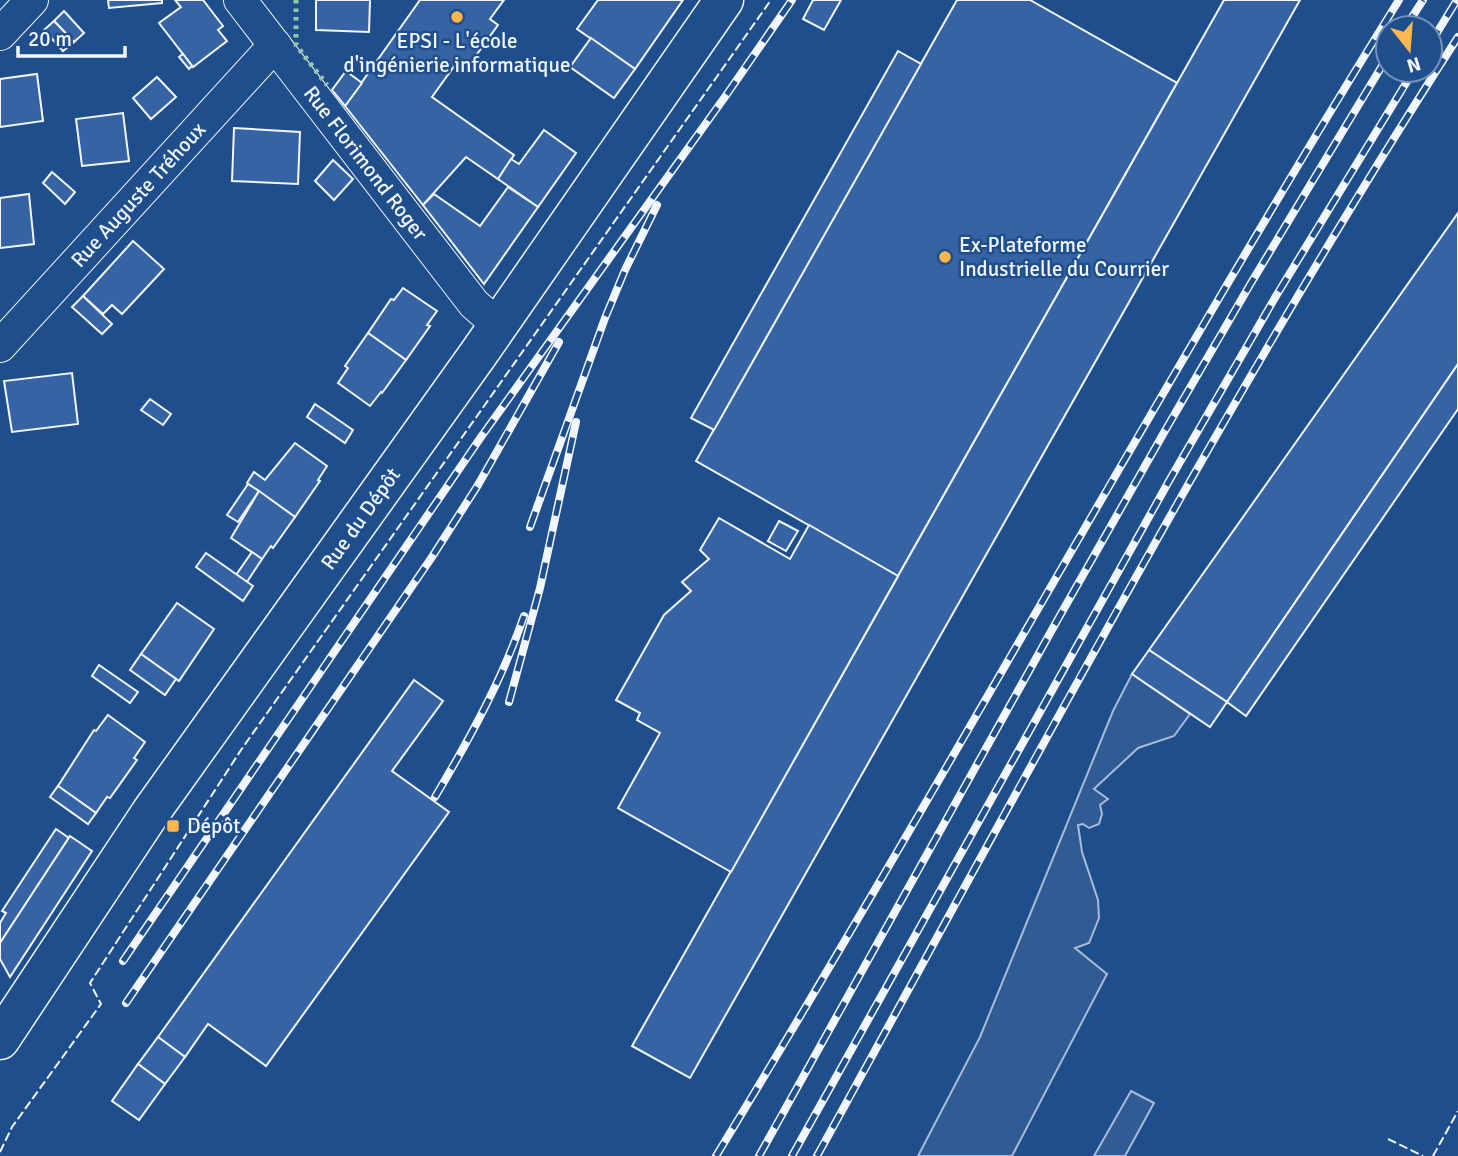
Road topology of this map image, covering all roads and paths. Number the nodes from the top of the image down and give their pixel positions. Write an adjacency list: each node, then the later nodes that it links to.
1 (32, 0): 4 (street)
2 (240, 0): 5 (street, Rue Florimond Roger)
3 (724, 0): 6 (main road, Rue du Dépôt)
4 (0, 34)
5 (275, 45): 6 (street, Rue Florimond Roger); 7 (street, Rue Auguste Tréhoux)
6 (497, 324): 8 (main road, Rue du Dépôt)
7 (0, 346)
8 (0, 1040)

